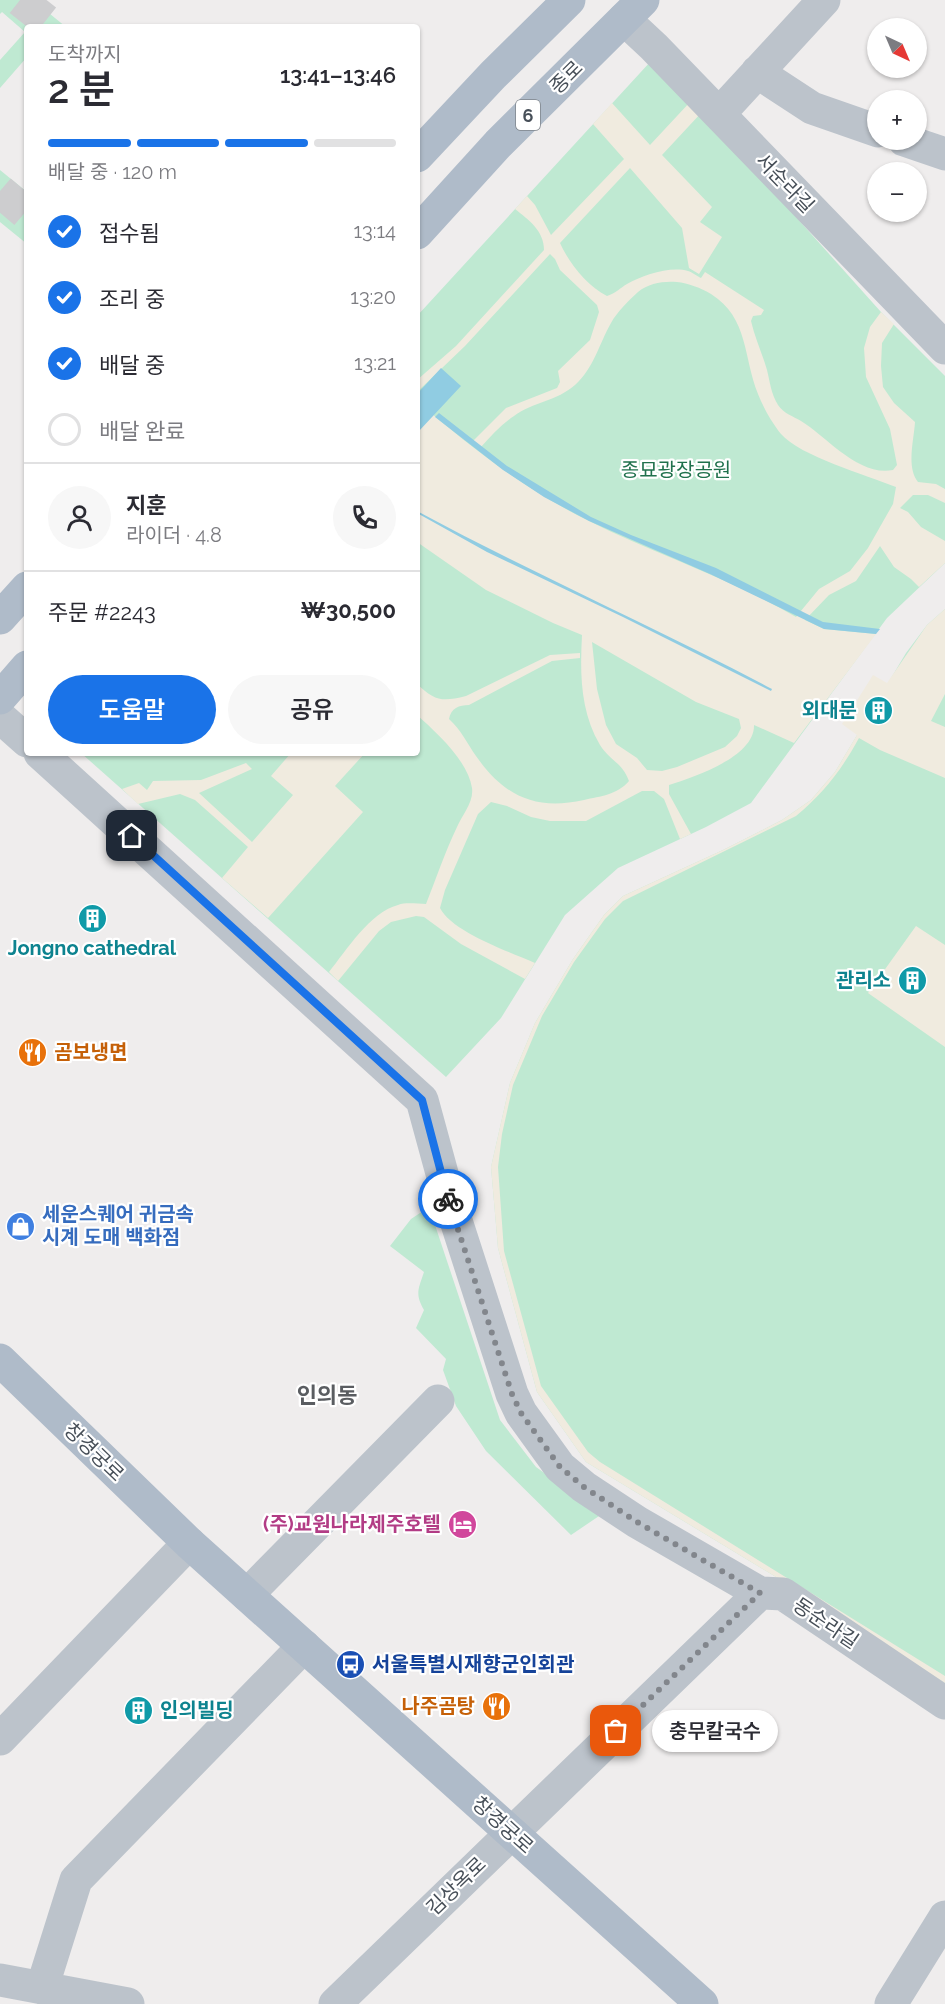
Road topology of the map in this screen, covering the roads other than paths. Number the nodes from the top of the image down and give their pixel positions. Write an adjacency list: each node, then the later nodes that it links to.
1 (569, 0): 8 (main road)
2 (824, 0): 4 (street)
3 (634, 9): 5 (street, 서순라길); 10 (main road, 종로 / 6)
4 (757, 72): 5 (street); 6 (street)
5 (719, 114): 11 (street, 서순라길)
6 (867, 126)
7 (927, 148): 9 (street)
8 (420, 153)
9 (945, 154)
10 (420, 231)
11 (945, 348)
12 (24, 591): 13 (main road)
13 (0, 618)
14 (24, 671): 15 (main road)
15 (0, 698)
16 (0, 717): 17 (street)
17 (24, 738)
18 (43, 756): 22 (street, 동순라길)
19 (0, 1360): 21 (main road, 창경궁로)
20 (438, 1401): 23 (street)
21 (189, 1543): 23 (main road, 창경궁로); 26 (street)
22 (760, 1593): 25 (street, 동순라길); 27 (street)
23 (247, 1595): 24 (main road, 창경궁로)
24 (304, 1646): 27 (main road, 창경궁로); 31 (street)
25 (945, 1703)
26 (0, 1739)
27 (511, 1833): 29 (street); 35 (main road, 창경궁로)
28 (945, 1917): 36 (street)
29 (401, 1939): 33 (street); 34 (street)
30 (0, 1980): 31 (street)
31 (42, 1988): 32 (street)
32 (128, 2004)
33 (321, 2004)
34 (335, 2004)
35 (702, 2004)
36 (891, 2004)

